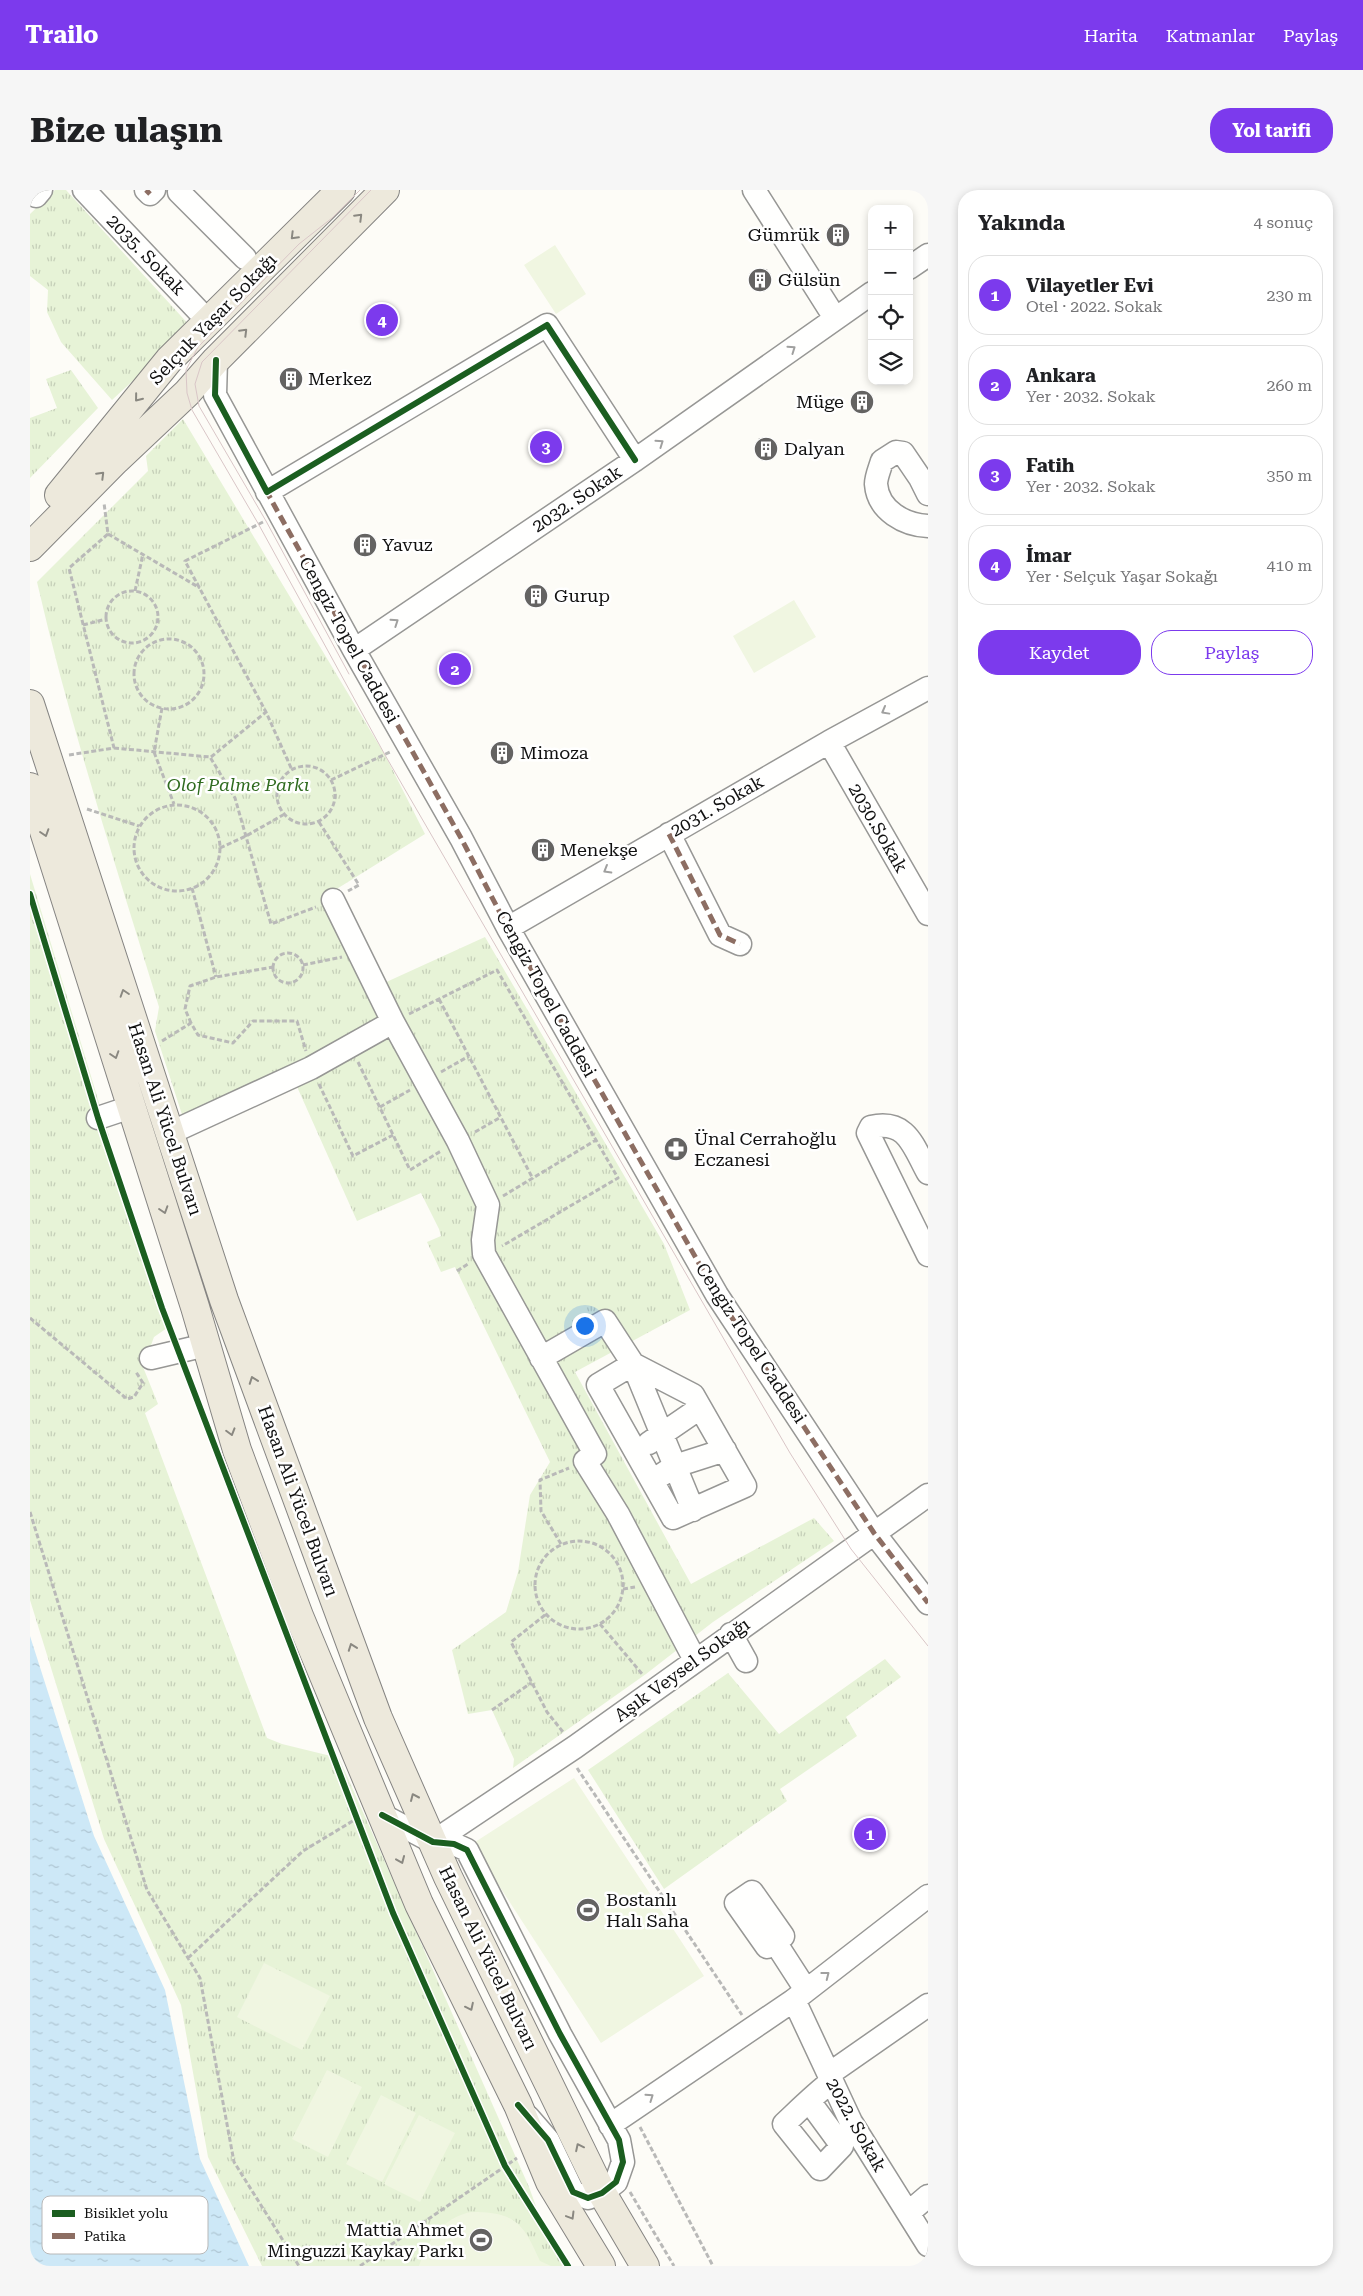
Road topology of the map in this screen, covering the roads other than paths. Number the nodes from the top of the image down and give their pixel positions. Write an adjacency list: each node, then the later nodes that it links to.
1 (84, 190): 11 (street, 2035. Sokak)
2 (341, 190): 11 (main road, Selçuk Yaşar Sokağı, one-way to 11)
3 (385, 190): 12 (main road, Selçuk Yaşar Sokağı, one-way to 3)
4 (754, 190): 10 (street)
5 (179, 192): 7 (street)
6 (928, 255): 8 (street)
7 (245, 258)
8 (913, 265)
9 (870, 295): 10 (street, 2032. Sokak)
10 (835, 318): 13 (street, 2032. Sokak, one-way to 10)
11 (208, 321): 16 (main road, Selçuk Yaşar Sokağı, one-way to 16)
12 (216, 360): 14 (street, Cengiz Topel Caddesi); 18 (main road, Selçuk Yaşar Sokağı, one-way to 12)
13 (635, 460): 14 (street); 19 (street, 2032. Sokak, one-way to 13)
14 (267, 492): 19 (street, Cengiz Topel Caddesi)
15 (928, 494): 17 (street)
16 (30, 520)
17 (928, 526)
18 (30, 547)
19 (354, 650): 27 (street, Cengiz Topel Caddesi)
20 (928, 688): 22 (street, 2031. Sokak, one-way to 22)
21 (30, 704): 32 (main road, Hasan Ali Yücel Bulvarı, one-way to 21)
22 (829, 742): 24 (street, 2031. Sokak); 26 (street, 2030.Sokak)
23 (30, 786): 30 (main road, Hasan Ali Yücel Bulvarı, one-way to 30)
24 (669, 834): 27 (street, 2031. Sokak, one-way to 27); 28 (street)
25 (333, 900): 29 (street)
26 (928, 914)
27 (508, 928): 47 (street, Cengiz Topel Caddesi)
28 (740, 944)
29 (393, 1022): 32 (street); 36 (street)
30 (131, 1106): 31 (street); 35 (main road, Hasan Ali Yücel Bulvarı, one-way to 35)
31 (98, 1118)
32 (170, 1133): 53 (main road, Hasan Ali Yücel Bulvarı, one-way to 32)
33 (928, 1173): 34 (street)
34 (928, 1255)
35 (206, 1345): 38 (street); 52 (main road, Hasan Ali Yücel Bulvarı, one-way to 52)
36 (542, 1358): 37 (street); 50 (street)
37 (633, 1364): 39 (street); 40 (street); 42 (street)
38 (143, 1365)
39 (700, 1408): 40 (street); 41 (street)
40 (662, 1435): 42 (street); 43 (street)
41 (724, 1450): 43 (street); 46 (street)
42 (635, 1451): 44 (street)
43 (675, 1466): 44 (street); 46 (street)
44 (652, 1481): 46 (street)
45 (928, 1495): 47 (street, Aşık Veysel Sokağı)
46 (693, 1510)
47 (874, 1533): 48 (street, Cengiz Topel Caddesi); 49 (street, Aşık Veysel Sokağı)
48 (928, 1603)
49 (731, 1634): 50 (street, Aşık Veysel Sokağı); 51 (street)
50 (695, 1660): 53 (street, Aşık Veysel Sokağı)
51 (746, 1661)
52 (366, 1816): 53 (street); 60 (main road, Hasan Ali Yücel Bulvarı, one-way to 60)
53 (433, 1842): 61 (street); 62 (main road, Hasan Ali Yücel Bulvarı, one-way to 53)
54 (928, 1896): 56 (street, one-way to 54)
55 (775, 1942): 56 (street, 2022. Sokak)
56 (800, 1995): 58 (street, 2022. Sokak); 61 (street, one-way to 56)
57 (928, 2004): 58 (street)
58 (830, 2078): 59 (street); 64 (street, 2022. Sokak)
59 (809, 2101)
60 (518, 2104): 62 (street); 66 (main road, Hasan Ali Yücel Bulvarı, one-way to 66)
61 (610, 2125): 62 (street)
62 (602, 2193): 67 (main road, Hasan Ali Yücel Bulvarı)
63 (928, 2196): 64 (street)
64 (908, 2213): 65 (street, 2022. Sokak)
65 (928, 2245)
66 (601, 2266)
67 (644, 2266)

